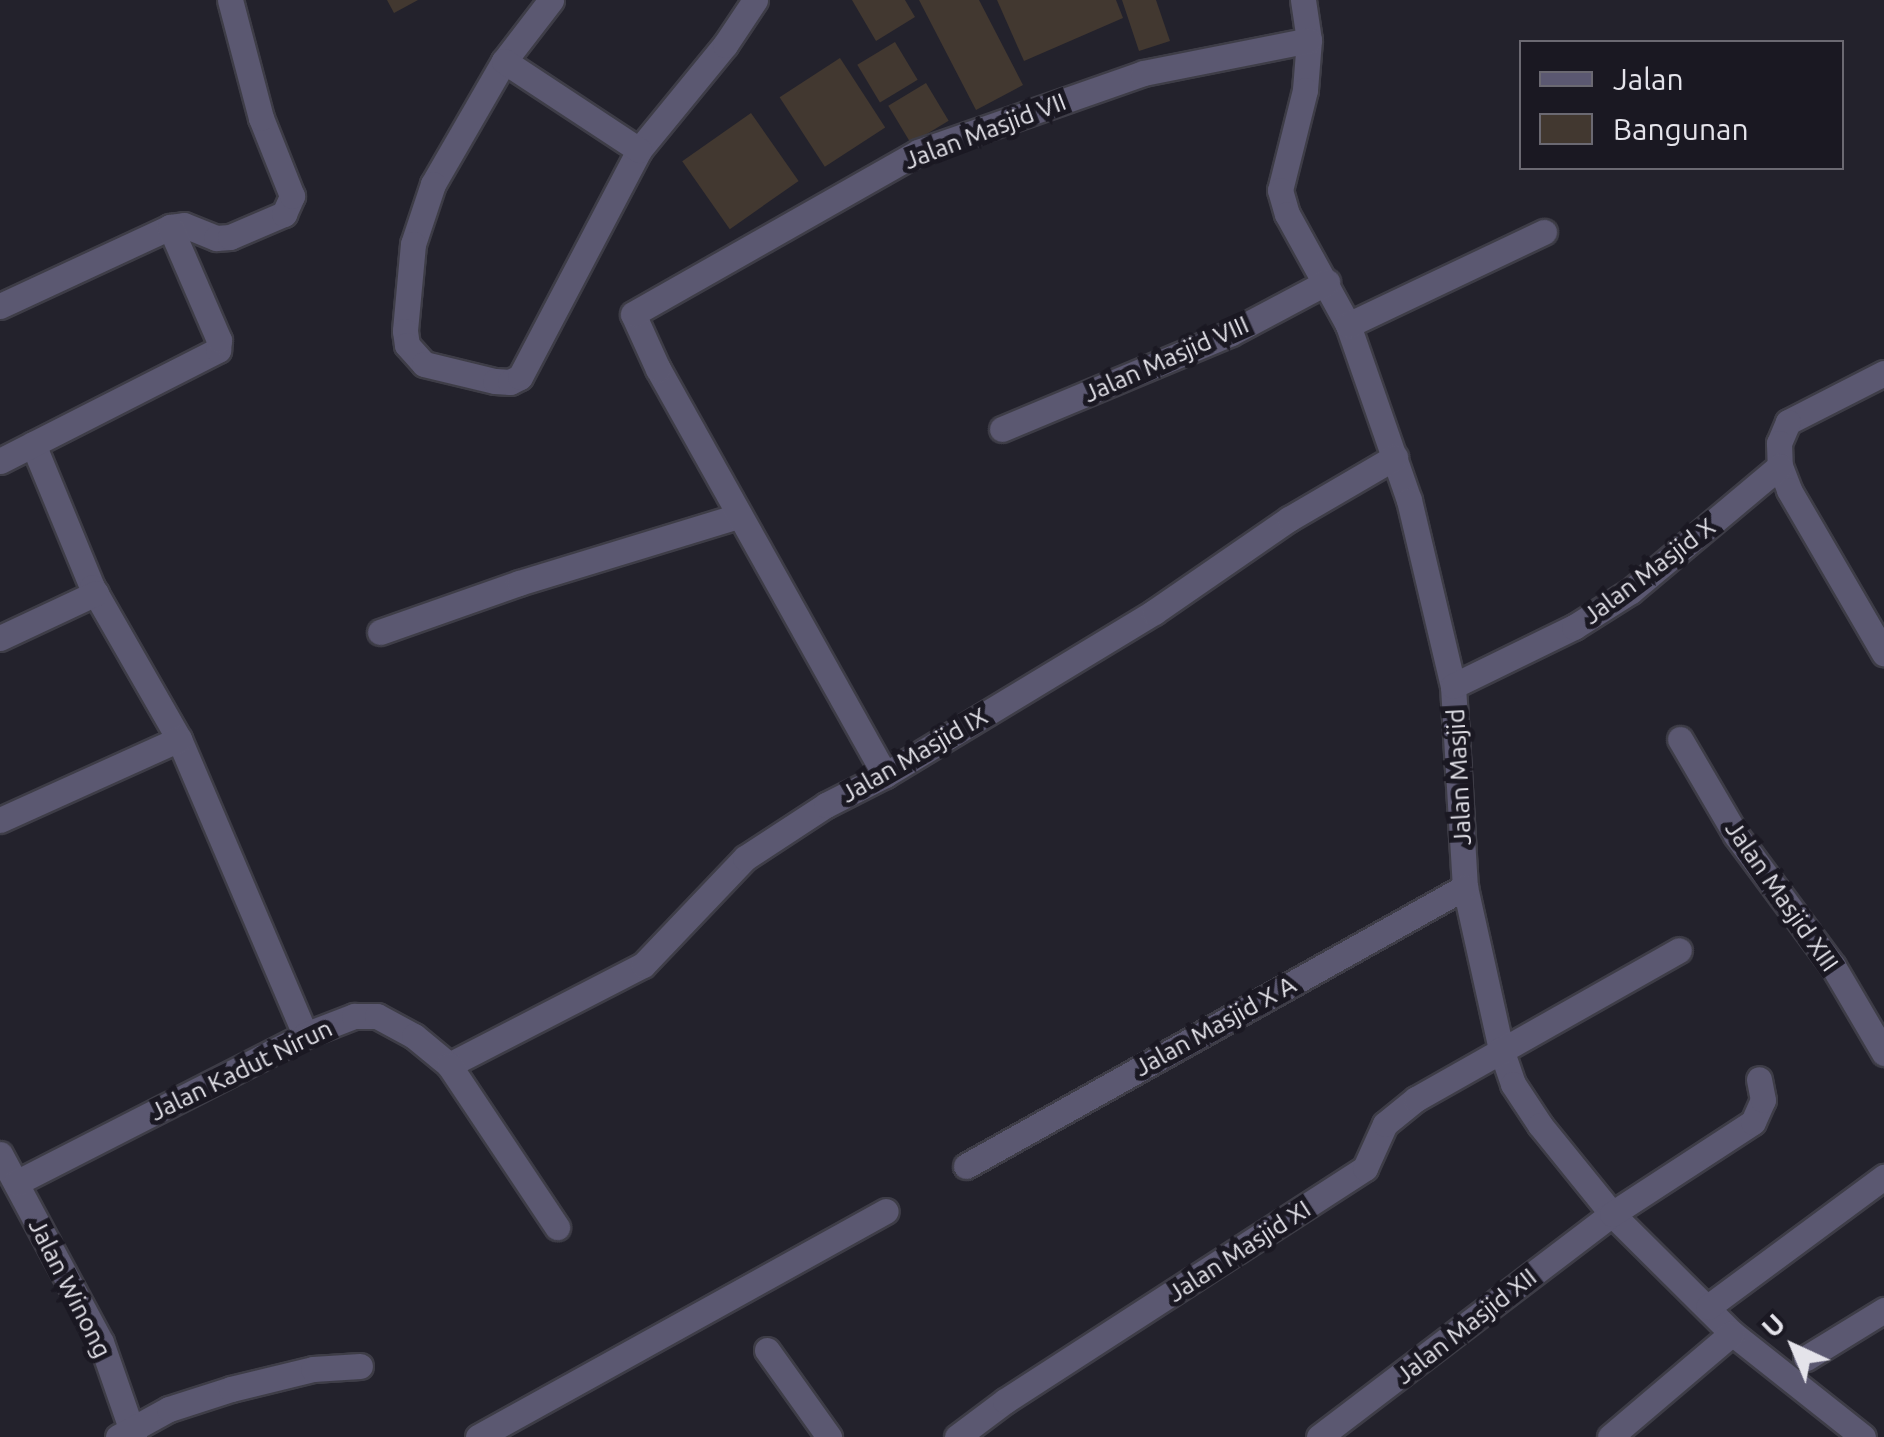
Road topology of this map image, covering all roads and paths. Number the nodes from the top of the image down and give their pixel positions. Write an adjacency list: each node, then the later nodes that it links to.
1 (230, 0): 8 (street)
2 (550, 0): 6 (street)
3 (754, 0): 7 (street)
4 (1303, 0): 5 (street, Jalan Masjid)
5 (1308, 40): 10 (street, Jalan Masjid); 19 (street, Jalan Masjid VII)
6 (504, 61): 7 (street); 7 (street)
7 (639, 150)
8 (170, 227): 11 (street); 15 (street)
9 (1544, 232): 12 (street)
10 (1327, 282): 12 (street, Jalan Masjid); 14 (street, Jalan Masjid VIII)
11 (0, 306)
12 (1348, 325): 16 (street, Jalan Masjid)
13 (1884, 373): 18 (street)
14 (1002, 428)
15 (33, 444): 17 (street); 20 (street)
16 (1395, 457): 24 (street, Jalan Masjid); 27 (street, Jalan Masjid IX)
17 (0, 461)
18 (1780, 466): 23 (street); 24 (street, Jalan Masjid X)
19 (738, 516): 21 (street); 27 (street)
20 (96, 592): 22 (street); 25 (street)
21 (380, 632)
22 (0, 638)
23 (1884, 653)
24 (1453, 686): 29 (street, Jalan Masjid)
25 (179, 739): 28 (street); 31 (street)
26 (1680, 740): 33 (street, Jalan Masjid XIII)
27 (885, 776): 34 (street, Jalan Masjid IX)
28 (0, 820)
29 (1465, 886): 32 (street, Jalan Masjid); 37 (street, Jalan Masjid X A)
30 (1679, 950): 32 (street, Jalan Masjid XI)
31 (305, 1035): 34 (street, Jalan Kadut Nirun); 39 (street, Jalan Kadut Nirun)
32 (1501, 1049): 41 (street, Jalan Masjid); 52 (street, Jalan Masjid XI)
33 (1884, 1053)
34 (448, 1066): 42 (street, Jalan Kadut Nirun)
35 (1759, 1079): 41 (street, Jalan Masjid XII)
36 (0, 1154): 39 (street, Jalan Winong)
37 (966, 1166)
38 (1884, 1177): 43 (street)
39 (16, 1183): 49 (street, Jalan Winong)
40 (886, 1211): 50 (street)
41 (1612, 1214): 43 (street, Jalan Masjid); 53 (street, Jalan Masjid XII)
42 (557, 1227)
43 (1708, 1306): 45 (street, Jalan Masjid)
44 (1884, 1310): 47 (street)
45 (1732, 1333): 54 (street); 55 (street, Jalan Masjid)
46 (767, 1350): 51 (street)
47 (1806, 1358)
48 (360, 1366): 49 (street, Jalan Winong)
49 (127, 1433)
50 (478, 1437)
51 (829, 1437)
52 (958, 1437)
53 (1319, 1437)
54 (1610, 1437)
55 (1863, 1437)

